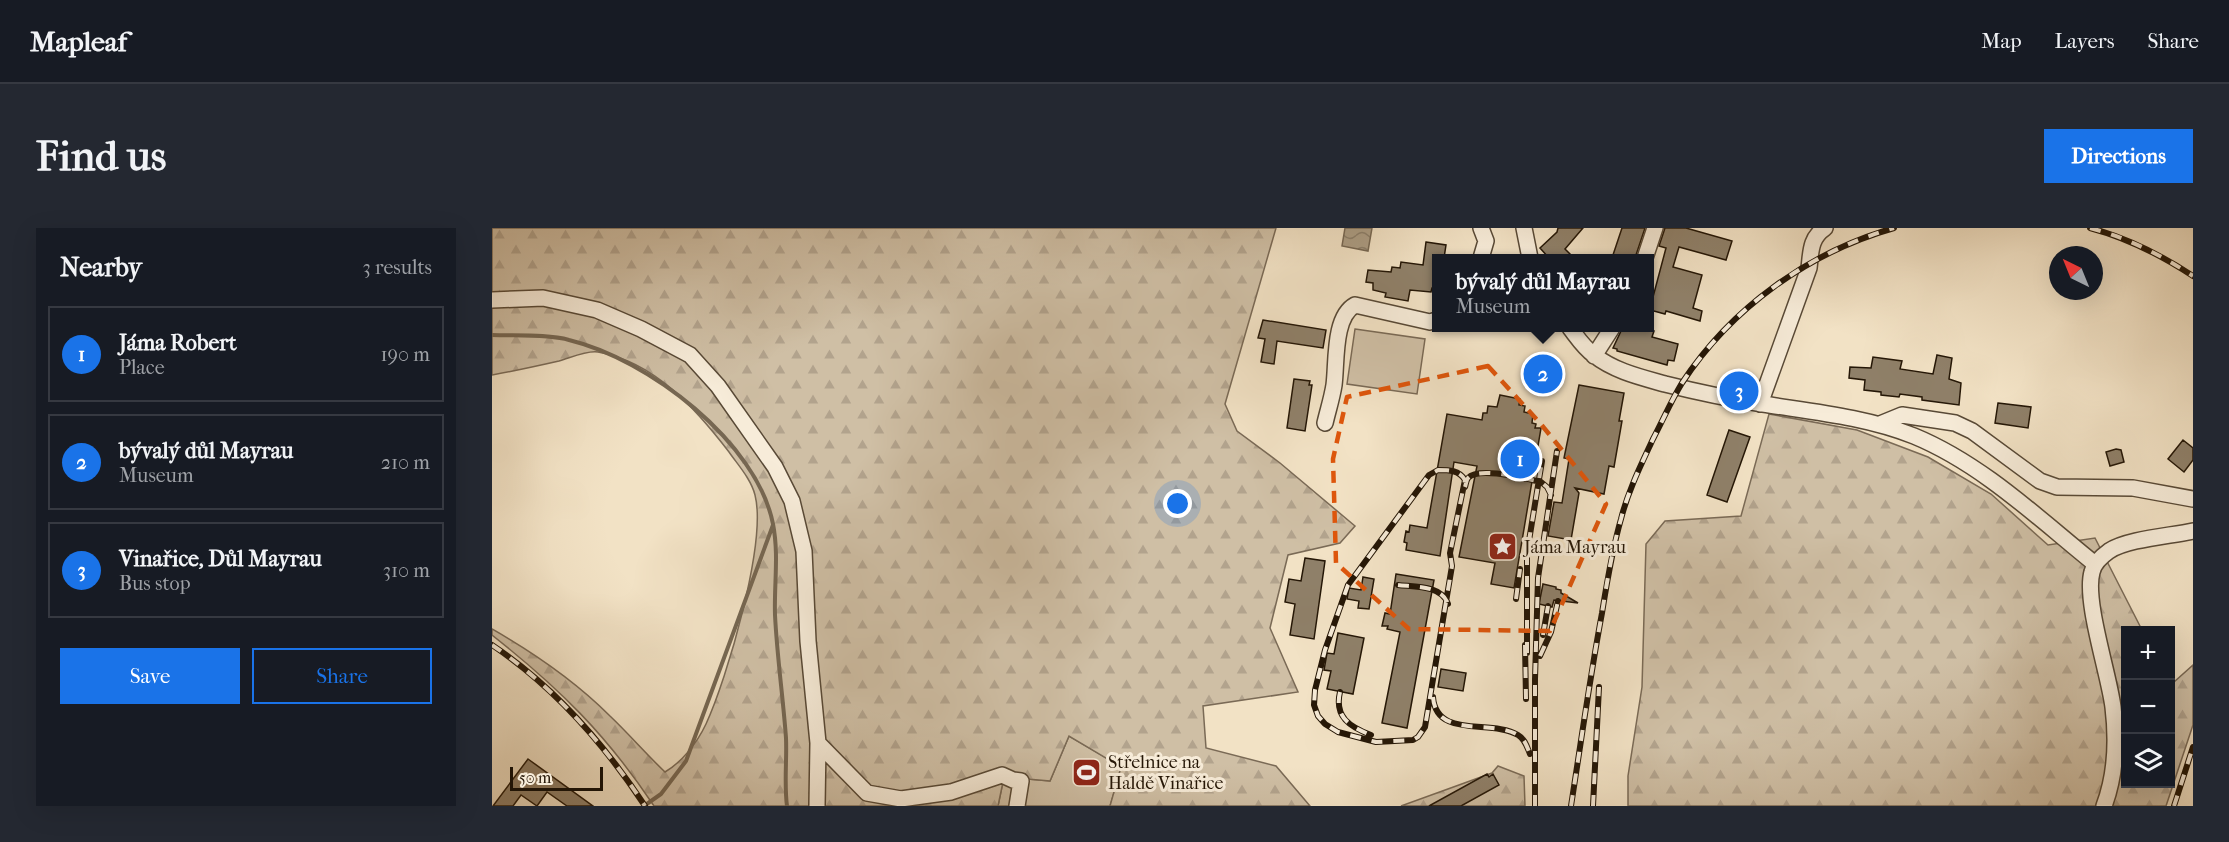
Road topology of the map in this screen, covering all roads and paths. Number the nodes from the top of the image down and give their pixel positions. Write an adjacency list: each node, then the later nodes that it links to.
1 (1481, 228): 5 (street)
2 (1524, 228): 6 (street)
3 (1655, 228): 7 (street)
4 (1825, 228): 13 (street)
5 (1481, 254)
6 (1529, 254)
7 (1646, 254)
8 (492, 300): 19 (street)
9 (1432, 321): 14 (street)
10 (1574, 332): 12 (street)
11 (1609, 332): 12 (street)
12 (1594, 356): 13 (street)
13 (1760, 404): 15 (street)
14 (1325, 423)
15 (1880, 424): 16 (street); 18 (street)
16 (2193, 498)
17 (2193, 531): 18 (street)
18 (2095, 564): 22 (street)
19 (818, 743): 20 (street); 21 (street)
20 (817, 806)
21 (1017, 806)
22 (2104, 806)

